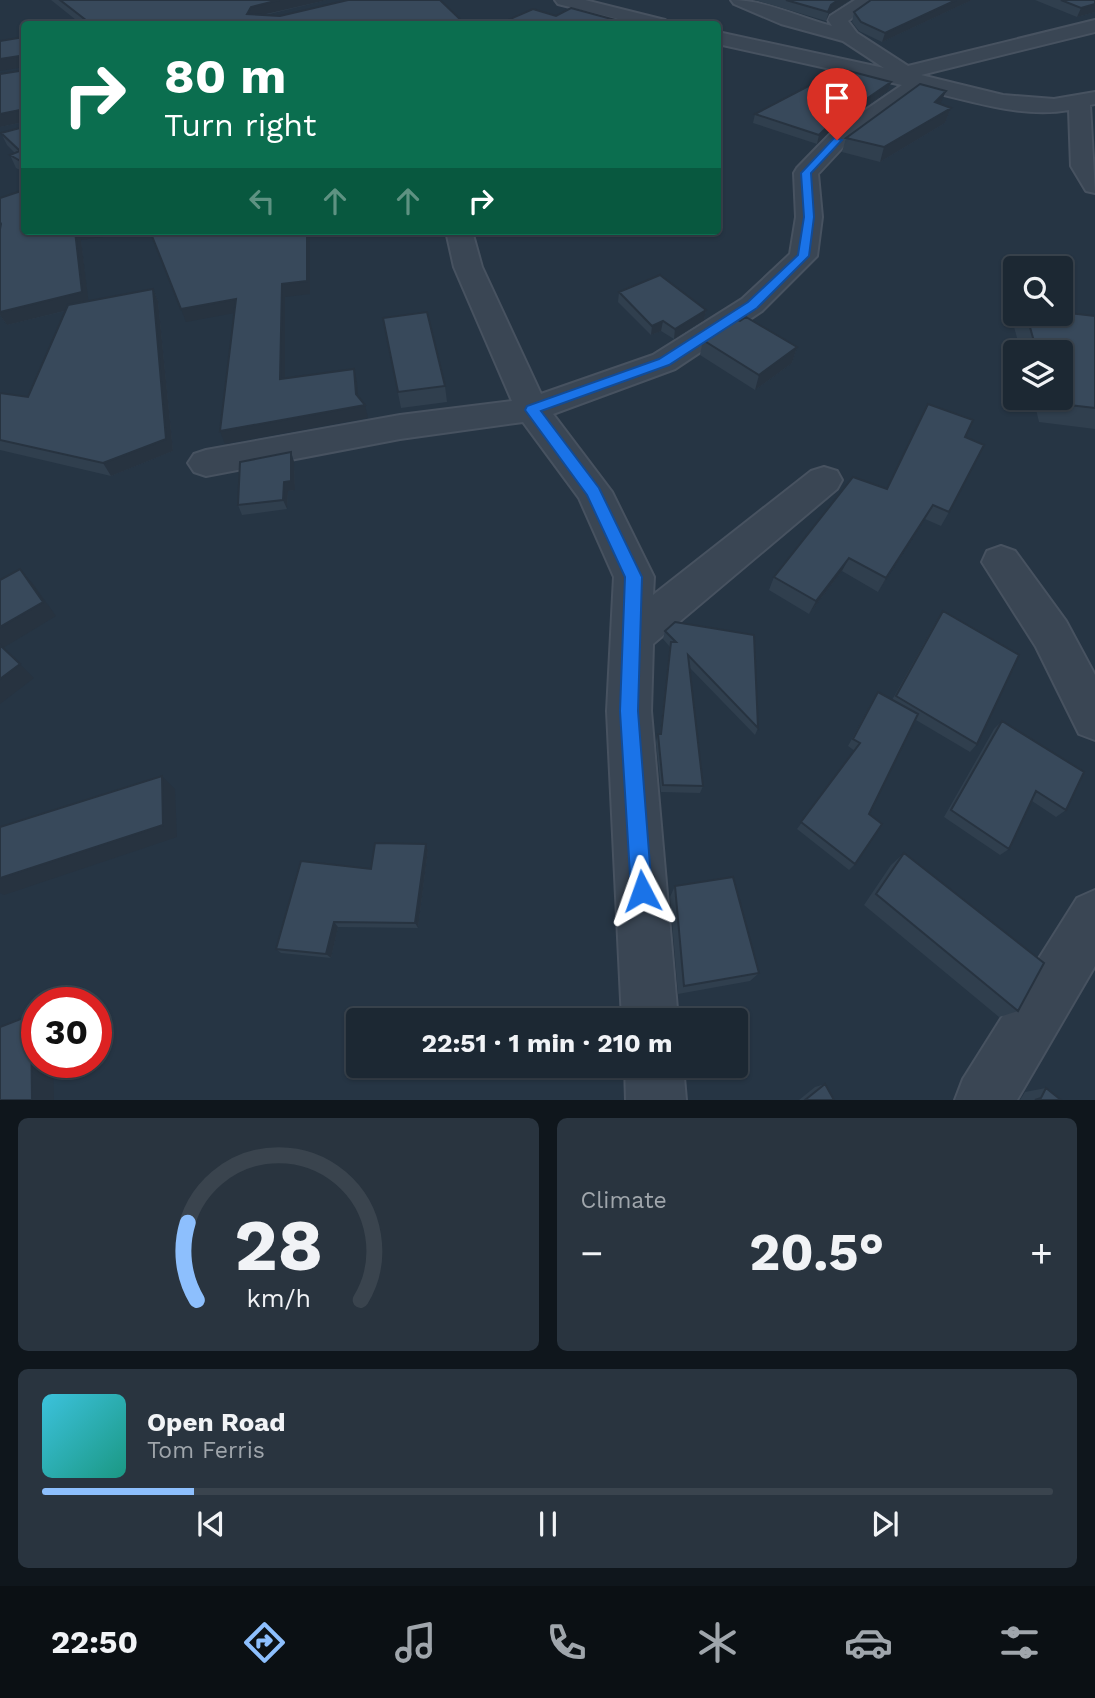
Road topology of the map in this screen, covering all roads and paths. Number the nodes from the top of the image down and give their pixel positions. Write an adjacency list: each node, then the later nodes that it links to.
1 (564, 0): 4 (street)
2 (740, 0): 6 (street)
3 (852, 4): 6 (street)
4 (646, 21)
5 (1095, 26): 8 (street)
6 (850, 37): 8 (street)
7 (721, 39): 8 (street)
8 (912, 78): 9 (street); 12 (street)
9 (1087, 99): 10 (street)
10 (1091, 174)
11 (460, 235): 12 (street)
12 (532, 410): 13 (street); 16 (street)
13 (206, 463)
14 (824, 481): 16 (street)
15 (1001, 562): 17 (street)
16 (632, 636): 19 (street)
17 (1095, 719)
18 (1095, 916): 22 (street)
19 (649, 1008)
20 (655, 1078): 21 (street)
21 (656, 1100)
22 (984, 1100)

